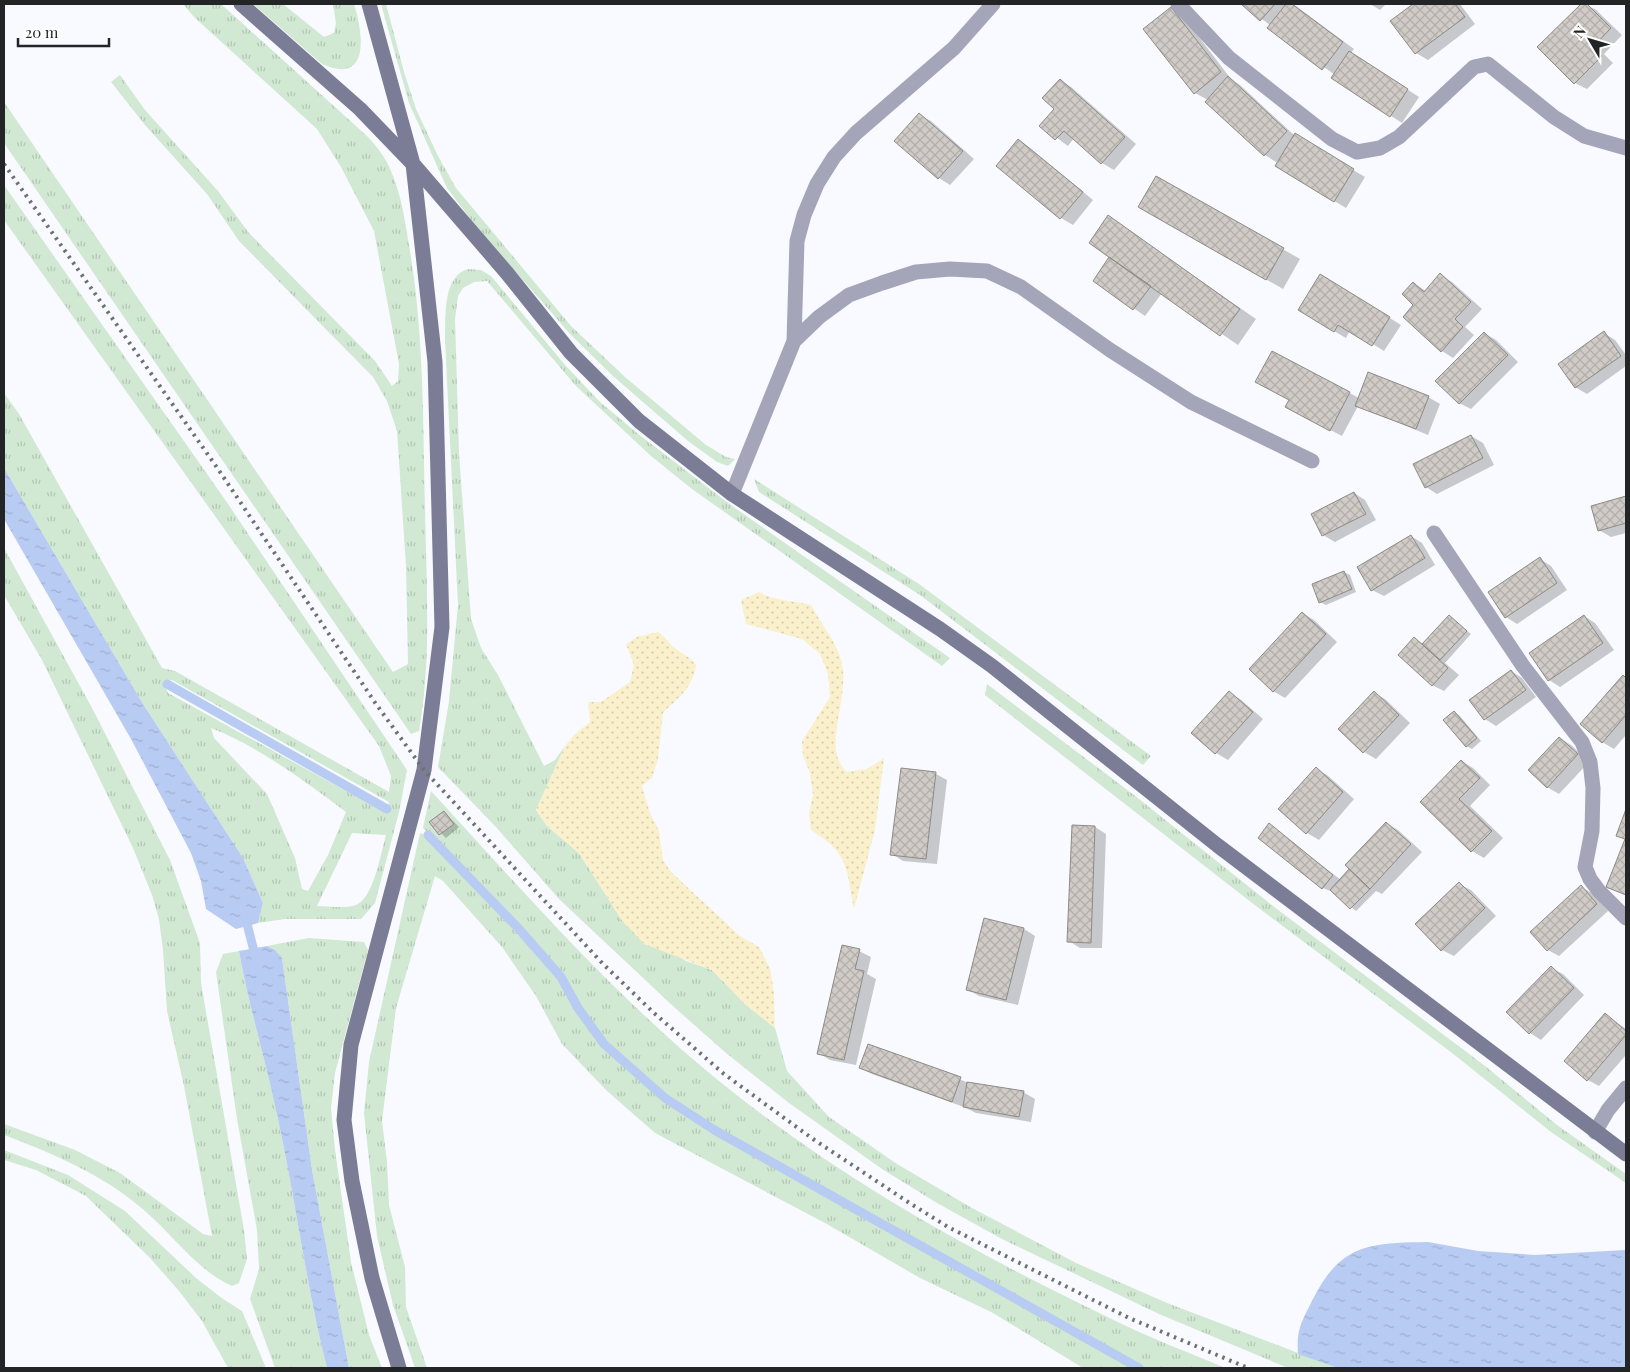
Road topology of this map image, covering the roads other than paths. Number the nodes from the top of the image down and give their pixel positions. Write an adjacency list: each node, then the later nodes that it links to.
1 (241, 4): 6 (street)
2 (369, 4): 6 (street)
3 (993, 4): 7 (street)
4 (1178, 4): 5 (street)
5 (1626, 148)
6 (414, 164): 9 (street); 15 (street)
7 (794, 341): 8 (street); 9 (street)
8 (1312, 462)
9 (732, 494): 13 (street)
10 (1434, 533): 11 (street)
11 (1626, 918)
12 (1626, 1088): 13 (street)
13 (1595, 1132): 14 (street)
14 (1626, 1154)
15 (399, 1368)

